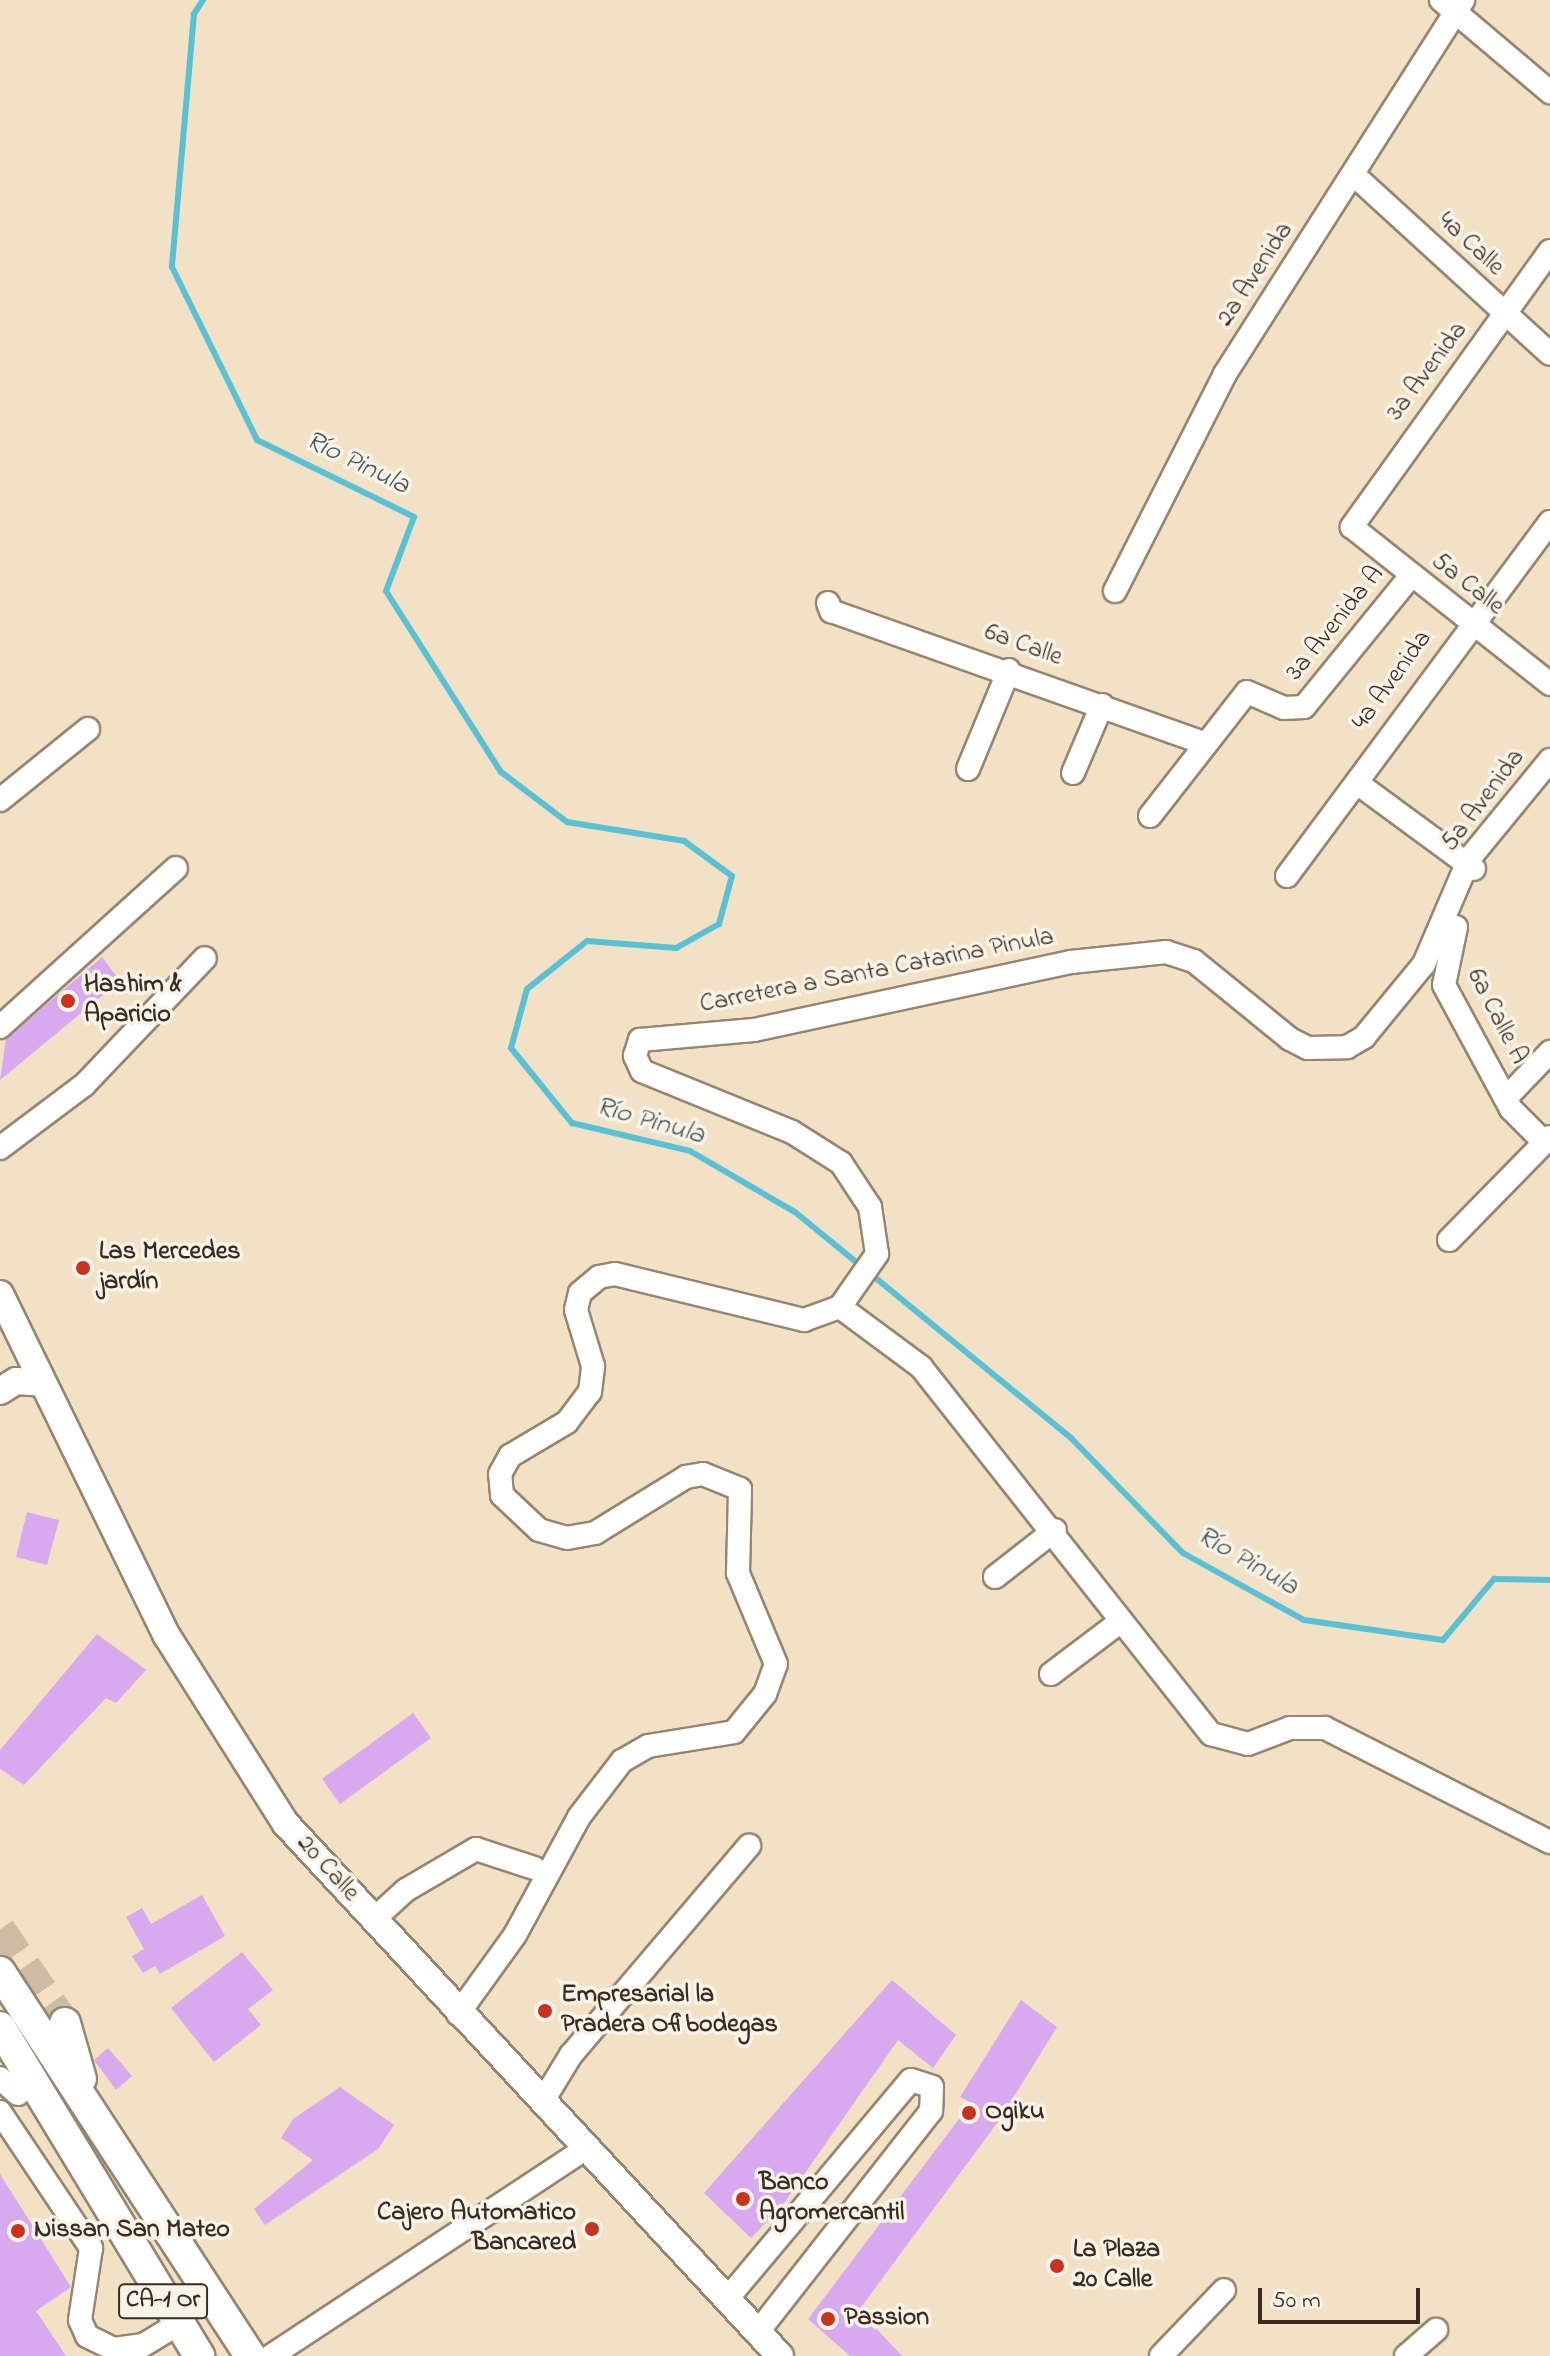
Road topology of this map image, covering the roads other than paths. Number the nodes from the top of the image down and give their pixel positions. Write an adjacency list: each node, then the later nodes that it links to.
1 (1452, 5): 2 (street); 3 (street, 2a Avenida)
2 (1550, 92)
3 (1354, 175): 5 (street, 4a Calle); 10 (street, 2a Avenida)
4 (1550, 251): 5 (street, 3a Avenida)
5 (1505, 315): 6 (street, 4a Calle); 8 (street, 3a Avenida)
6 (1550, 354)
7 (1550, 522): 12 (street, 4a Avenida)
8 (1352, 527): 9 (street, 5a Calle)
9 (1410, 577): 12 (street, 5a Calle); 17 (street, 3a Avenida A)
10 (1115, 591)
11 (828, 603): 13 (street, 6a Calle)
12 (1470, 622): 14 (street, 5a Calle); 21 (street, 4a Avenida)
13 (1009, 670): 15 (street, 6a Calle); 19 (street)
14 (1550, 684)
15 (1102, 705): 17 (street, 6a Calle); 20 (street)
16 (88, 729): 22 (street)
17 (1203, 743): 23 (street)
18 (1550, 760): 24 (street, 5a Avenida)
19 (968, 769)
20 (1073, 773)
21 (1357, 783): 24 (street); 26 (street, 4a Avenida)
22 (0, 800)
23 (1150, 816)
24 (1469, 859): 28 (street, 5a Avenida); 31 (street, 6a Calle A)
25 (176, 868): 29 (street)
26 (1287, 876)
27 (205, 958): 33 (street)
28 (1424, 964): 36 (street, Carretera a Santa Catarina Pinula)
29 (0, 1027)
30 (1550, 1052): 31 (street)
31 (1506, 1098): 32 (street, 6a Calle A)
32 (1547, 1140): 34 (street)
33 (0, 1148)
34 (1449, 1240)
35 (0, 1294): 37 (main road, 20 Calle)
36 (847, 1299): 41 (street); 50 (street)
37 (25, 1344): 38 (main road); 39 (main road, 20 Calle)
38 (0, 1373)
39 (43, 1383): 40 (main road); 48 (main road, 20 Calle)
40 (0, 1391)
41 (1055, 1530): 42 (street); 43 (street)
42 (995, 1577)
43 (1121, 1621): 44 (street); 45 (street)
44 (1051, 1674)
45 (1550, 1842)
46 (749, 1846): 55 (street)
47 (534, 1868): 48 (street)
48 (373, 1920): 50 (main road, 20 Calle)
49 (0, 1972): 56 (highway, CA-1 Or)
50 (458, 2014): 55 (main road, 20 Calle)
51 (65, 2023): 56 (highway)
52 (0, 2027): 58 (highway, CA-1 Or)
53 (0, 2065): 54 (highway)
54 (6, 2095): 58 (highway); 65 (street)
55 (544, 2099): 57 (main road, 20 Calle)
56 (90, 2112): 67 (highway, CA-1 Or)
57 (587, 2148): 60 (main road, 20 Calle); 68 (street)
58 (127, 2244): 61 (highway, CA-1 Or)
59 (1224, 2290): 64 (street)
60 (727, 2299): 63 (main road, 20 Calle); 63 (street)
61 (178, 2324): 65 (street); 66 (highway, CA-1 Or)
62 (1436, 2330): 71 (street)
63 (758, 2332): 69 (main road, 20 Calle)
64 (1168, 2348): 70 (street)
65 (134, 2351)
66 (199, 2356)
67 (250, 2356)
68 (271, 2356)
69 (780, 2356)
70 (1193, 2356)
71 (1406, 2356)

